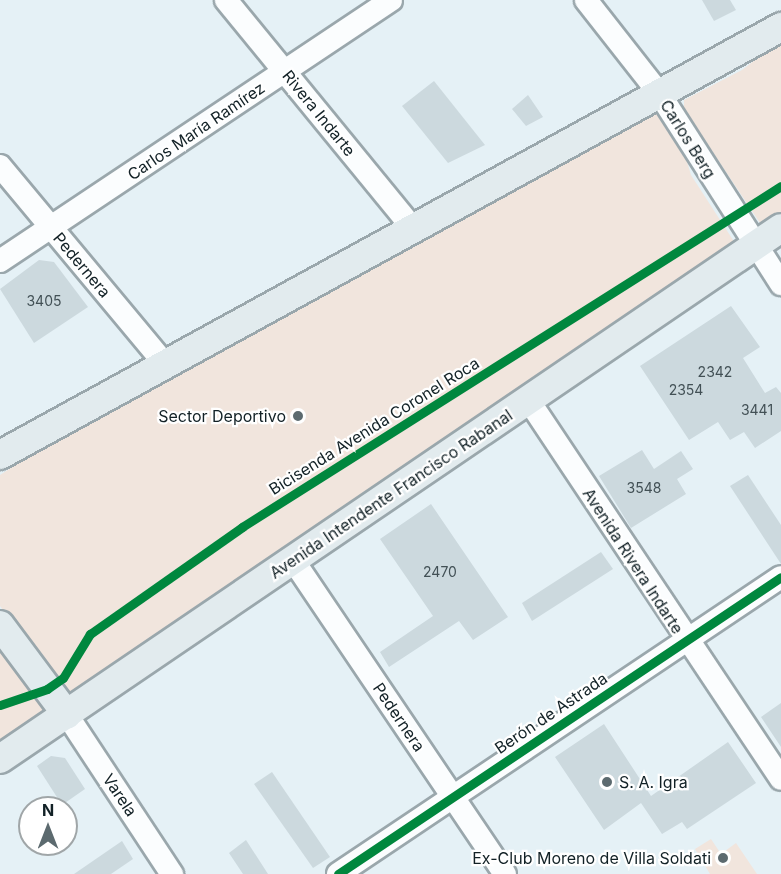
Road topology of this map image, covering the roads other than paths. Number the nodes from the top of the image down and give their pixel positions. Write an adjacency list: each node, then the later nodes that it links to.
1 (226, 0): 5 (street, Rivera Indarte)
2 (391, 0): 5 (street, Carlos María Ramírez)
3 (586, 0): 6 (street, Carlos Berg)
4 (775, 31): 6 (main road)
5 (285, 71): 8 (street, Carlos María Ramírez); 9 (street, Rivera Indarte)
6 (663, 99): 9 (main road); 11 (street, Carlos Berg)
7 (0, 166): 8 (street, Pedernera)
8 (51, 227): 12 (street, Carlos María Ramírez); 14 (street, Pedernera)
9 (412, 227): 14 (main road)
10 (781, 228): 11 (main road, Avenida Intendente Francisco Rabanal)
11 (754, 246): 13 (street, Carlos Berg); 15 (main road, Avenida Intendente Francisco Rabanal)
12 (0, 261)
13 (781, 284)
14 (165, 364): 16 (main road)
15 (528, 400): 17 (main road, Avenida Intendente Francisco Rabanal); 20 (street, Avenida Rivera Indarte)
16 (0, 455)
17 (293, 560): 21 (main road, Avenida Intendente Francisco Rabanal); 24 (street, Pedernera)
18 (781, 577): 20 (street, Berón de Astrada)
19 (0, 625): 21 (main road)
20 (685, 640): 23 (street, Avenida Rivera Indarte); 24 (street, Berón de Astrada)
21 (67, 716): 22 (main road, Avenida Intendente Francisco Rabanal); 25 (street, Varela)
22 (0, 759)
23 (781, 779)
24 (453, 797): 26 (street, Berón de Astrada); 27 (street, Pedernera)
25 (172, 874)
26 (338, 874)
27 (505, 874)

